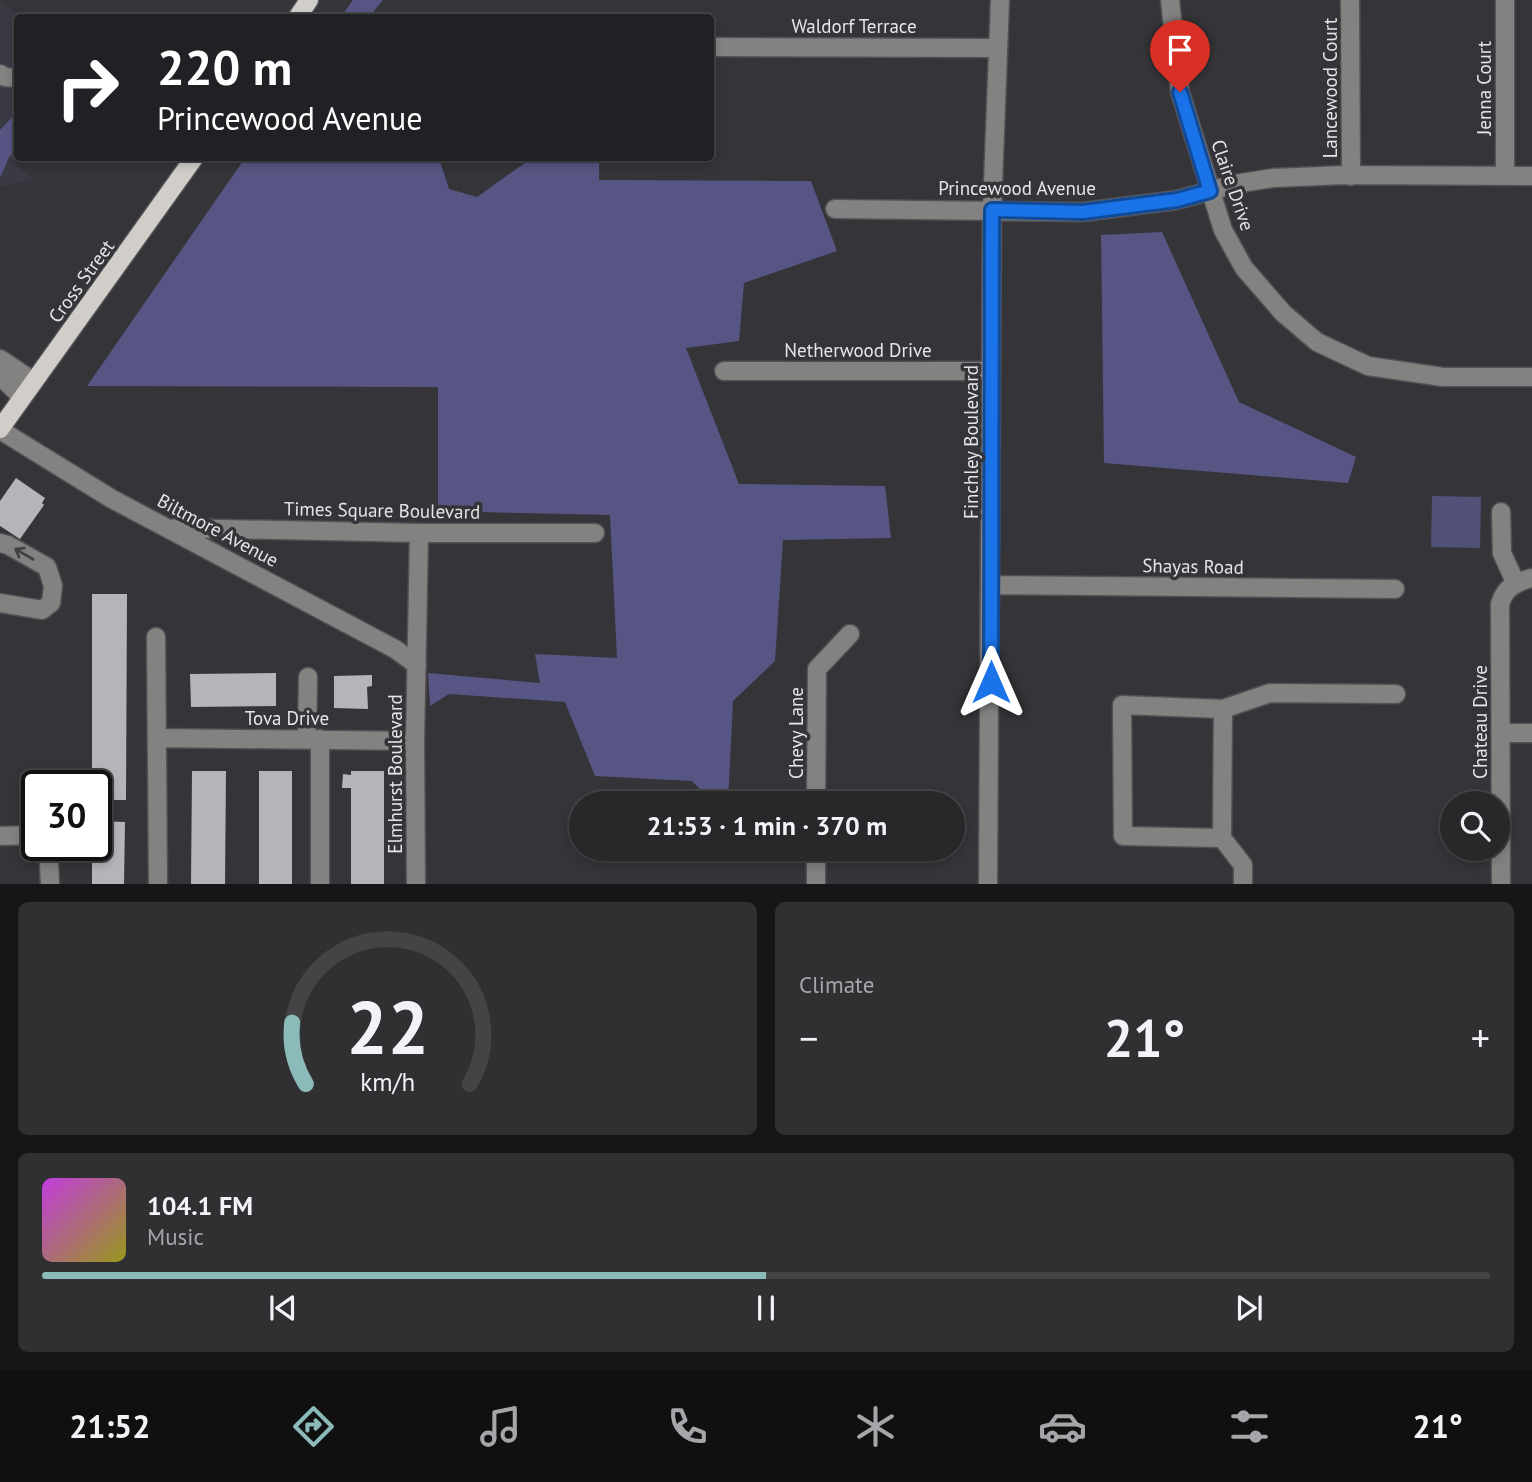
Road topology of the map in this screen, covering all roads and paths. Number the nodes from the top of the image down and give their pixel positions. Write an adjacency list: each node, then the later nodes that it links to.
1 (1000, 0): 6 (street, Finchley Boulevard)
2 (1170, 0): 11 (street, Claire Drive)
3 (1350, 0): 8 (street, Lancewood Court)
4 (1505, 0): 9 (street, Jenna Court)
5 (714, 47): 6 (street, Waldorf Terrace)
6 (998, 48): 13 (street, Finchley Boulevard)
7 (192, 161): 19 (main road, Cross Street)
8 (1351, 176): 9 (street, Princewood Avenue); 11 (street, Princewood Avenue)
9 (1504, 176): 10 (street, Princewood Avenue)
10 (1532, 176)
11 (1210, 191): 13 (street, Princewood Avenue); 18 (street, Claire Drive)
12 (835, 209): 13 (street, Princewood Avenue)
13 (992, 210): 16 (street, Finchley Boulevard)
14 (0, 359): 19 (street)
15 (724, 371): 16 (street, Netherwood Drive)
16 (991, 371): 28 (street, Finchley Boulevard)
17 (0, 376): 20 (street)
18 (1532, 377)
19 (33, 381): 20 (main road, Cross Street)
20 (22, 397): 21 (main road, Cross Street)
21 (0, 429): 23 (street, Biltmore Avenue)
22 (1501, 512): 27 (street)
23 (170, 528): 24 (street, Times Square Boulevard); 33 (street, Biltmore Avenue)
24 (419, 533): 25 (street, Times Square Boulevard); 33 (street, Elmhurst Boulevard)
25 (594, 533)
26 (0, 543): 30 (street, one-way to 26)
27 (1524, 581): 37 (street, Chateau Drive)
28 (992, 585): 29 (street, Shayas Road); 53 (street, Finchley Boulevard)
29 (1395, 589)
30 (0, 603)
31 (850, 634): 42 (street, Chevy Lane)
32 (156, 637): 39 (street)
33 (417, 665): 41 (street, Elmhurst Boulevard)
34 (308, 677): 40 (street)
35 (1396, 694): 36 (street)
36 (1223, 709): 45 (street); 45 (street)
37 (1502, 733): 38 (street); 55 (street, Chateau Drive)
38 (1532, 733)
39 (158, 738): 40 (street, Tova Drive); 49 (street)
40 (313, 739): 41 (street, Tova Drive); 50 (street)
41 (415, 741): 51 (street, Elmhurst Boulevard)
42 (816, 791)
43 (21, 835): 44 (street)
44 (0, 836)
45 (1222, 838): 54 (street)
46 (49, 861): 48 (street)
47 (816, 861): 52 (street)
48 (50, 884)
49 (158, 884)
50 (320, 884)
51 (416, 884)
52 (816, 884)
53 (988, 884)
54 (1243, 884)
55 (1501, 884)

